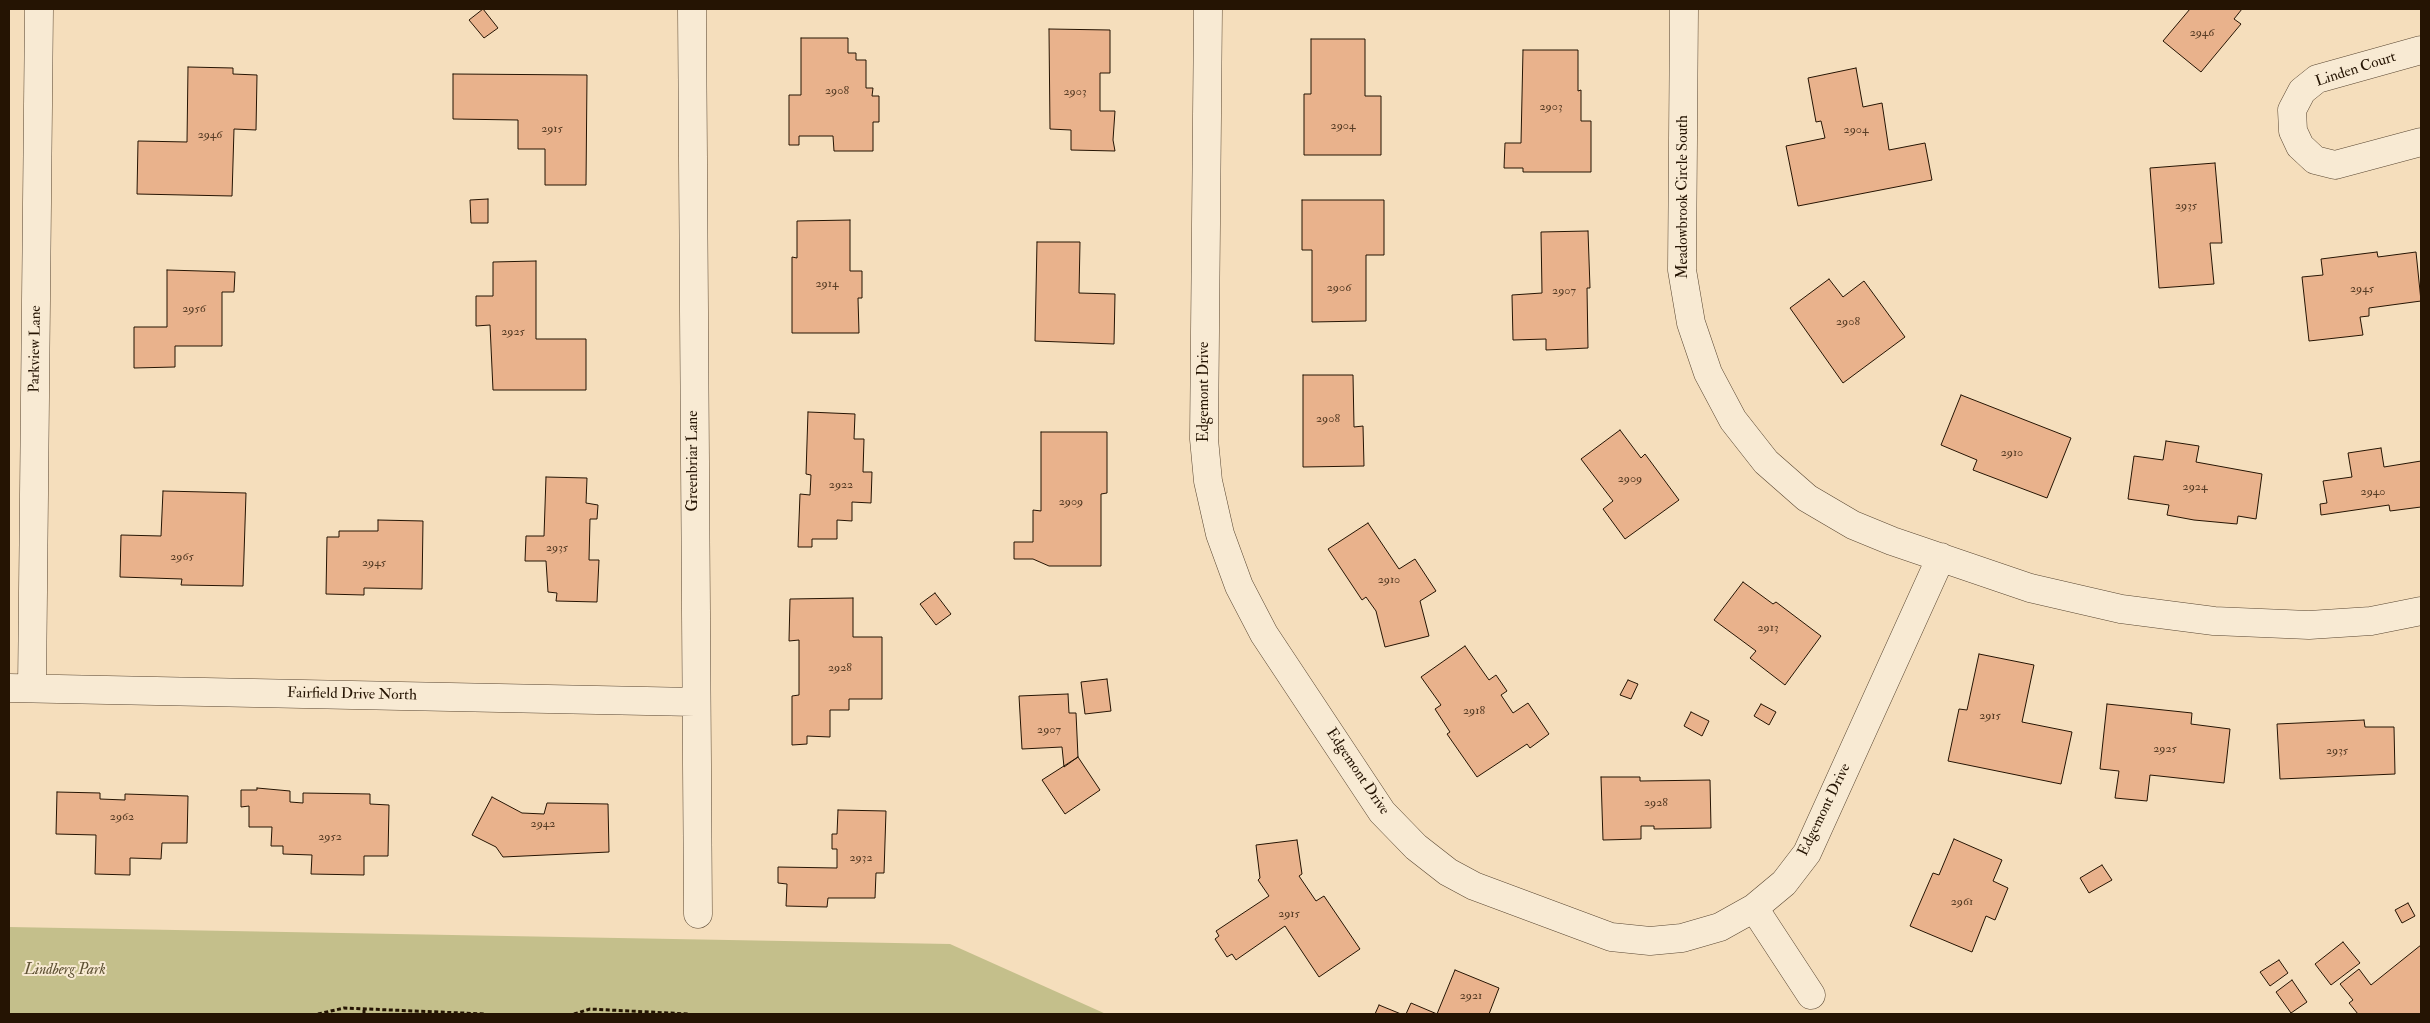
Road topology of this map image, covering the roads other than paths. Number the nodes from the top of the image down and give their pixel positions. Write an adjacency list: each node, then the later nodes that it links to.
1 (39, 9): 9 (street, Parkview Lane)
2 (692, 9): 10 (street, Greenbriar Lane)
3 (1208, 9): 11 (street, Edgemont Drive)
4 (1684, 9): 7 (street, Meadowbrook Circle South)
5 (2421, 50): 6 (street, Linden Court)
6 (2421, 142)
7 (1941, 557): 8 (street, Meadowbrook Circle South); 11 (street, Edgemont Drive)
8 (2421, 611)
9 (20, 688): 10 (street, Fairfield Drive North)
10 (695, 702): 12 (street, Greenbriar Lane)
11 (1754, 908): 13 (street)
12 (698, 914)
13 (1811, 995)

